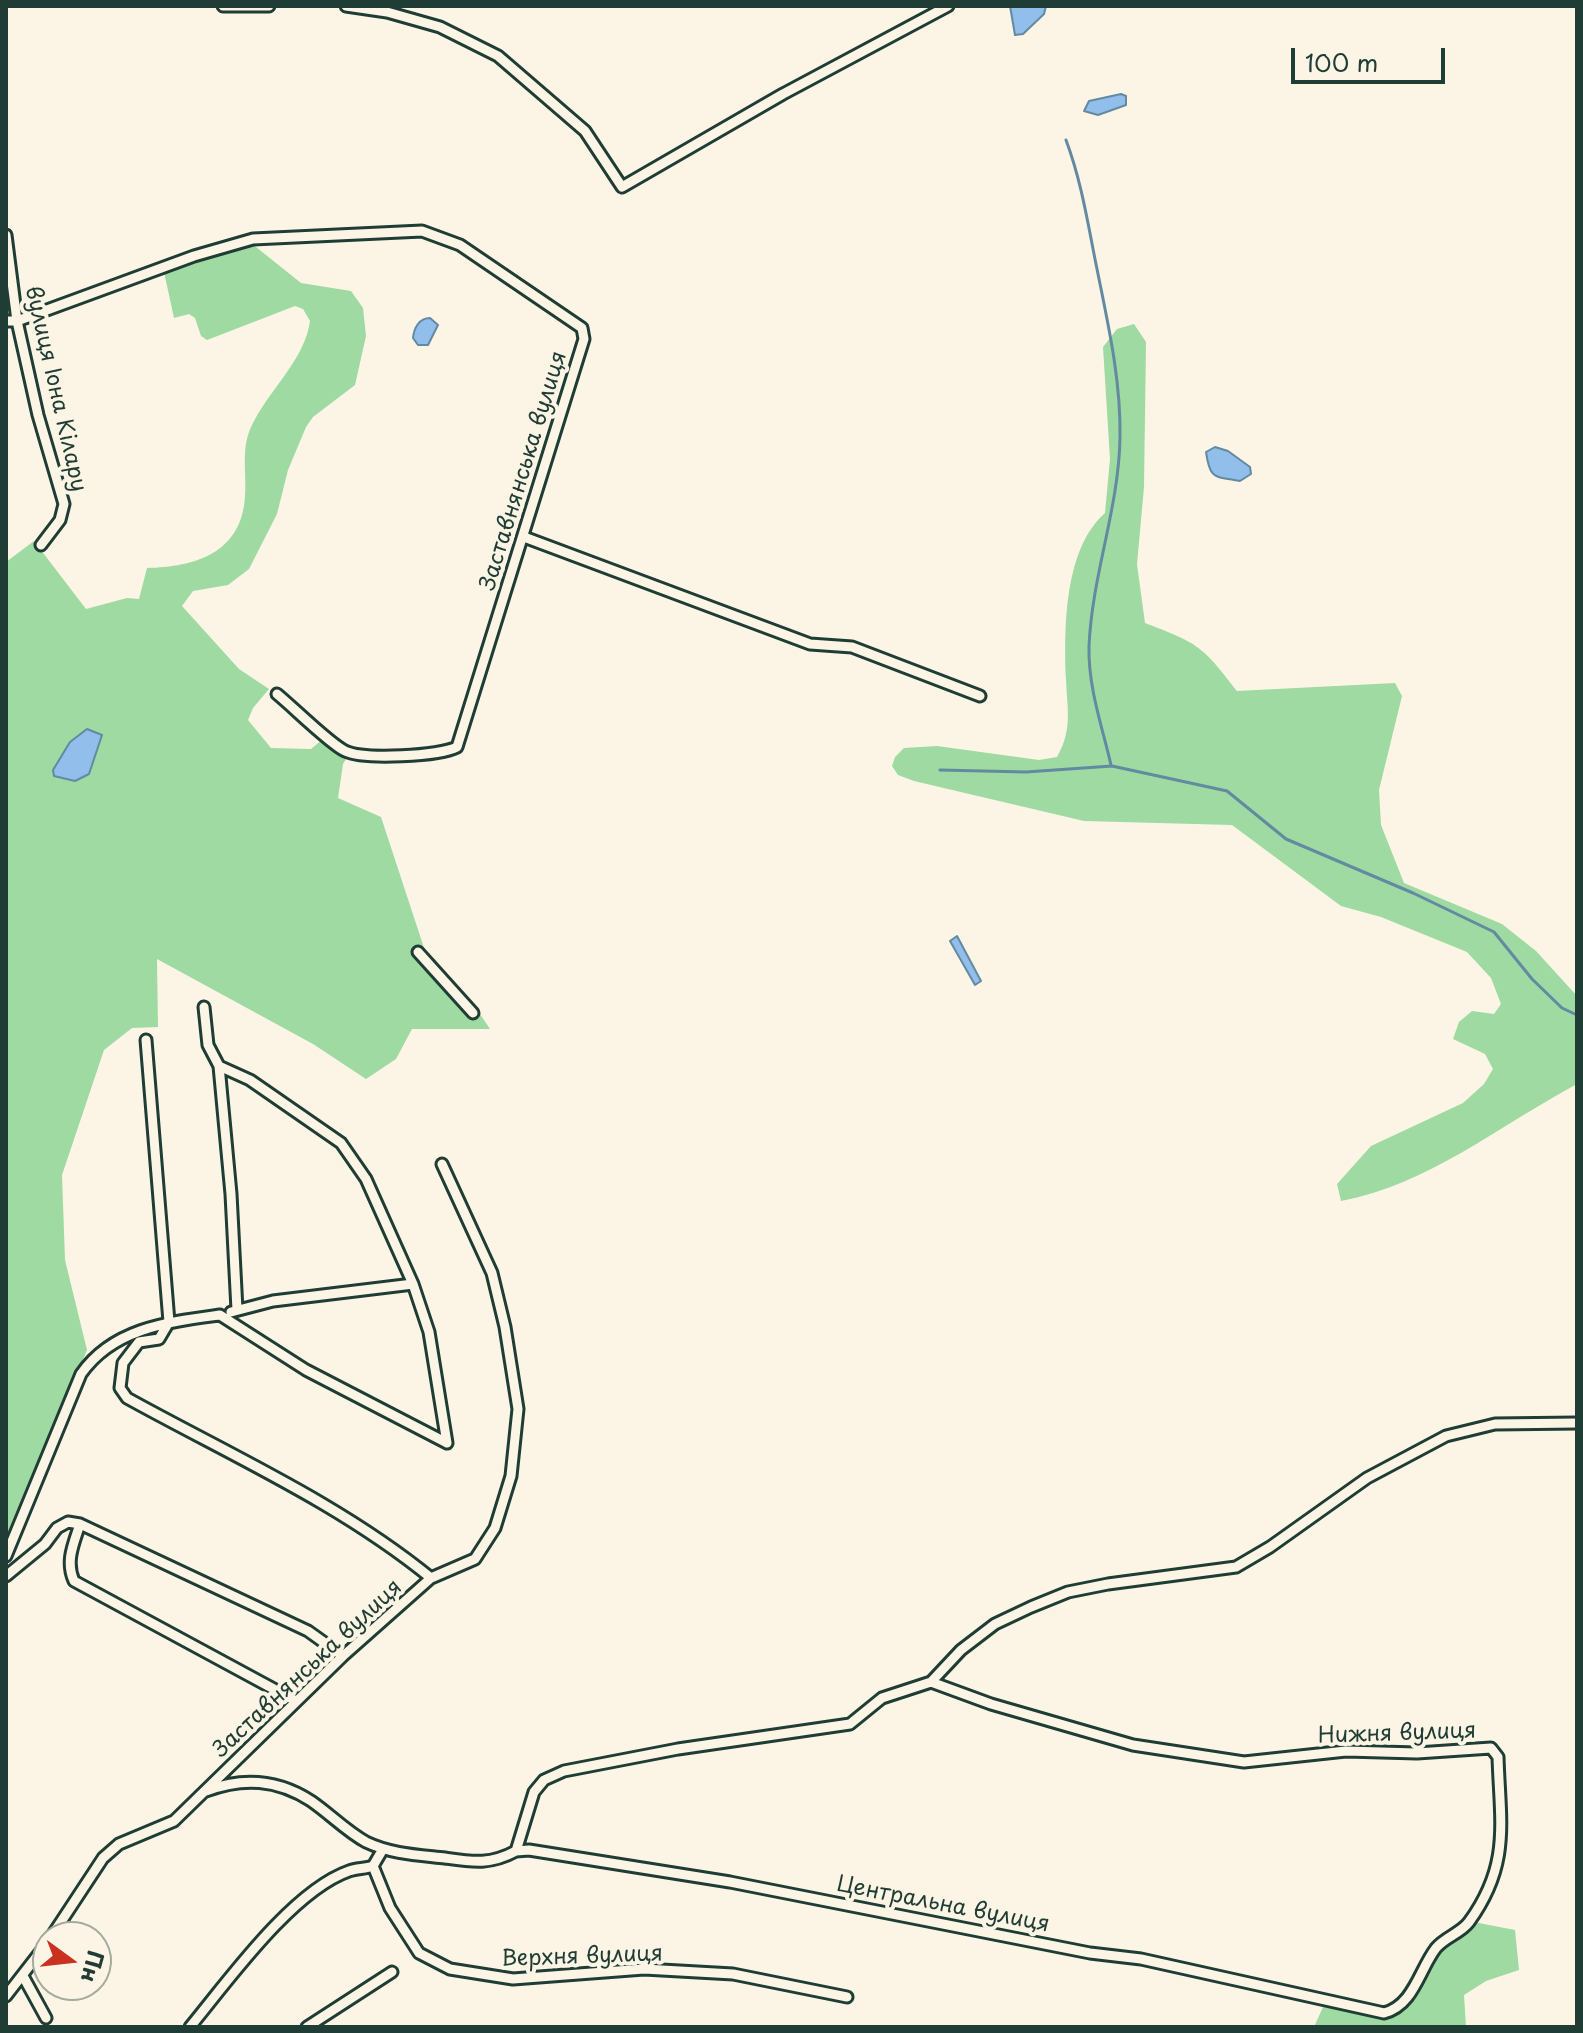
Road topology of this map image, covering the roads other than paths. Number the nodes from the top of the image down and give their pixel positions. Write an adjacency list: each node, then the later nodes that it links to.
1 (223, 6): 2 (street)
2 (269, 6)
3 (346, 6): 4 (street)
4 (948, 6)
5 (6, 235): 6 (street, вулиця Іона Кілару)
6 (11, 321): 7 (street, Заставнянська вулиця); 8 (street, вулиця Іона Кілару)
7 (524, 537): 9 (street, Заставнянська вулиця); 10 (street)
8 (41, 545)
9 (277, 694)
10 (980, 696)
11 (418, 952): 13 (street)
12 (204, 1007): 15 (street)
13 (473, 1013)
14 (146, 1040): 20 (street)
15 (219, 1066): 17 (street); 18 (street)
16 (442, 1164): 25 (street, Заставнянська вулиця)
17 (413, 1284): 18 (street); 19 (street)
18 (237, 1310): 19 (street)
19 (220, 1315): 20 (street)
20 (169, 1322): 23 (street); 25 (street)
21 (1577, 1423): 27 (street)
22 (80, 1524): 24 (street); 26 (street); 28 (street)
23 (6, 1556)
24 (6, 1576)
25 (431, 1578): 26 (street, Заставнянська вулиця)
26 (343, 1656): 28 (street, Заставнянська вулиця)
27 (931, 1682): 31 (street); 39 (street, Нижня вулиця)
28 (296, 1701): 29 (street, Заставнянська вулиця)
29 (206, 1791): 30 (street); 33 (street, Заставнянська вулиця)
30 (383, 1849): 31 (street); 32 (street)
31 (516, 1851): 39 (street, Центральна вулиця)
32 (373, 1866): 38 (street, Верхня вулиця); 41 (street)
33 (62, 1921)
34 (32, 1964): 36 (street)
35 (392, 1972): 42 (street)
36 (23, 1976): 37 (street); 40 (street)
37 (6, 1996)
38 (847, 1997)
39 (1360, 2007)
40 (46, 2018)
41 (190, 2027)
42 (307, 2027)

